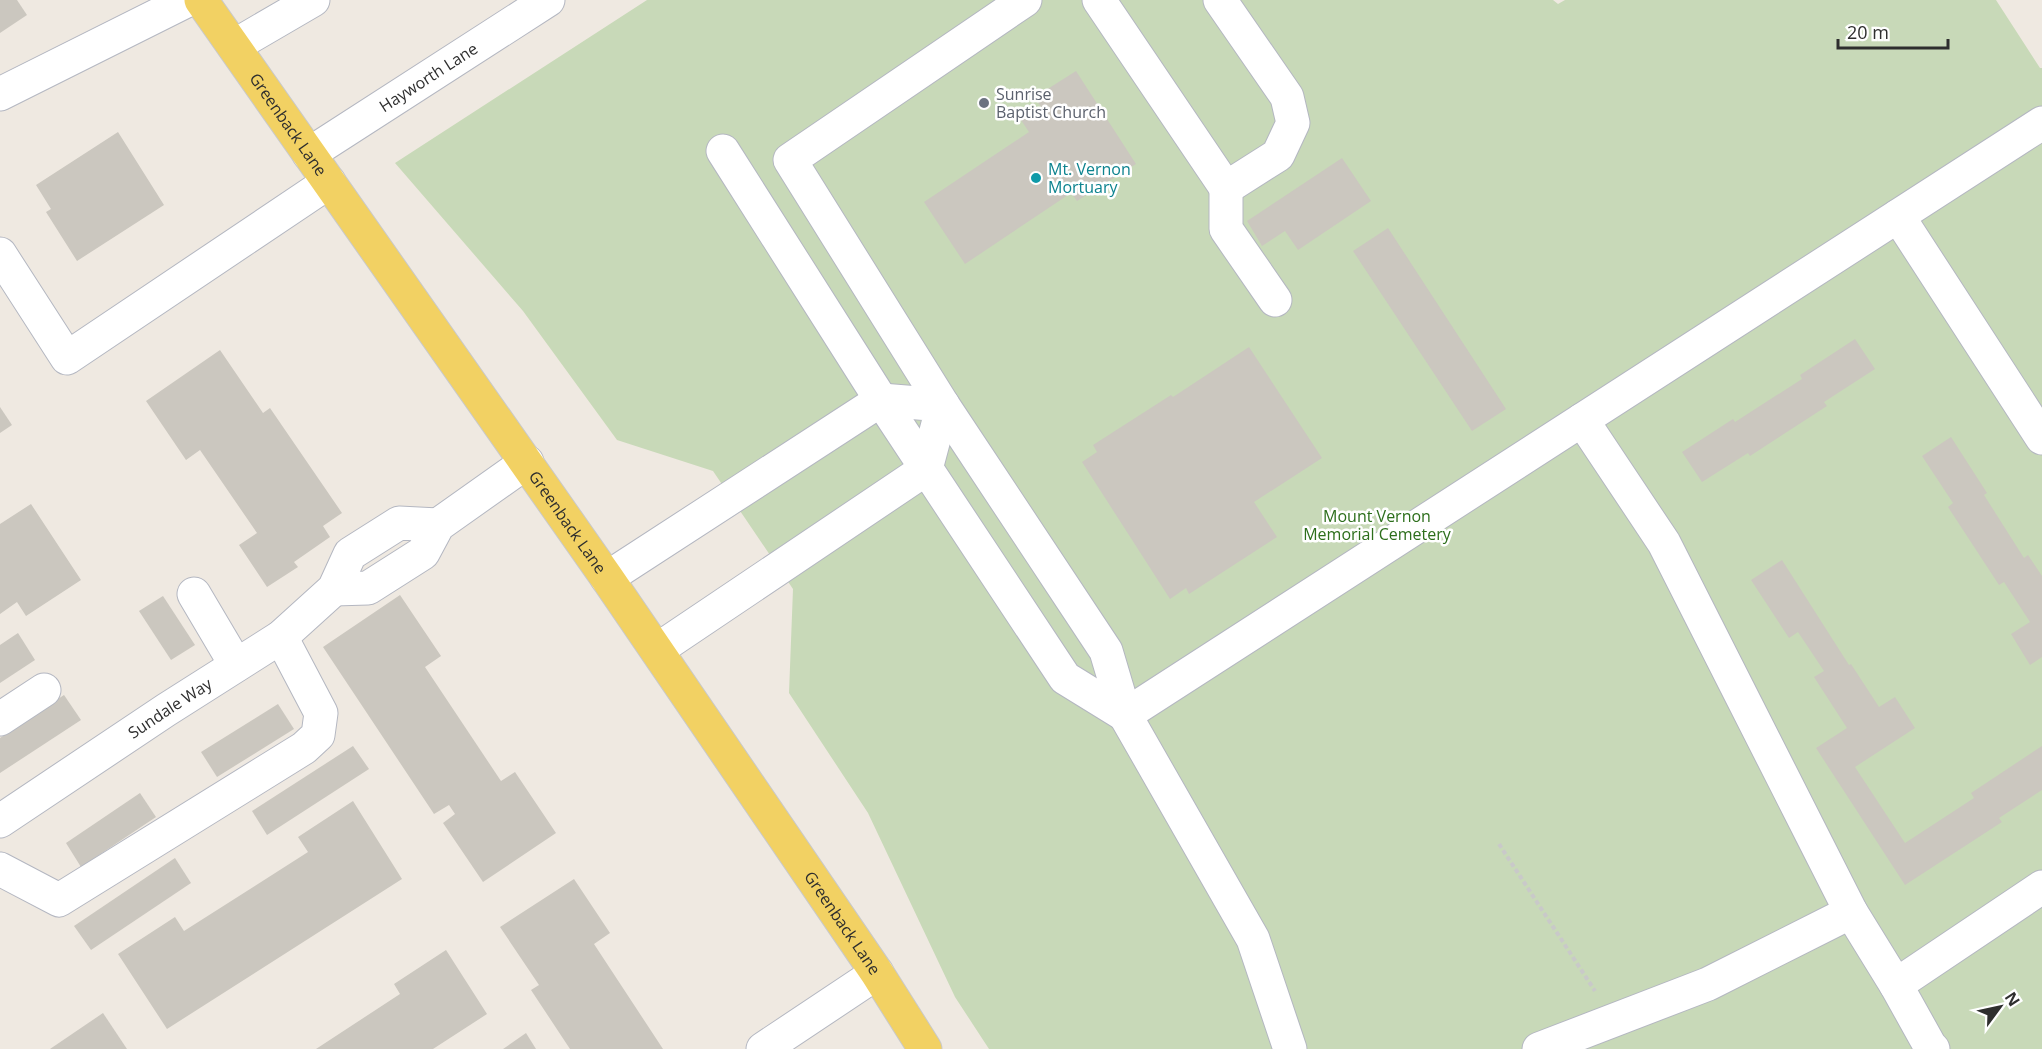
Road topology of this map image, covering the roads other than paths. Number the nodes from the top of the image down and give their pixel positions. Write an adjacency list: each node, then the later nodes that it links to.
1 (188, 0): 9 (street)
2 (201, 0): 8 (main road, Greenback Lane)
3 (314, 0): 8 (street)
4 (548, 0): 12 (street, Hayworth Lane)
5 (1025, 0): 19 (street)
6 (1099, 0): 14 (street)
7 (1220, 0): 14 (street)
8 (234, 46): 12 (main road, Greenback Lane)
9 (0, 94)
10 (2042, 123): 15 (street)
11 (723, 151): 18 (street)
12 (309, 154): 13 (main road, Greenback Lane)
13 (329, 182): 16 (street); 22 (main road, Greenback Lane)
14 (1226, 188): 17 (street)
15 (1898, 216): 20 (street); 21 (street)
16 (0, 254)
17 (1275, 300)
18 (881, 400): 19 (street); 23 (street); 24 (street)
19 (943, 405): 23 (street); 30 (street)
20 (1582, 420): 30 (street); 35 (street)
21 (2042, 438)
22 (527, 462): 24 (main road, Greenback Lane); 26 (street, Sundale Way)
23 (926, 469): 27 (street); 30 (street)
24 (607, 578): 27 (main road, Greenback Lane)
25 (194, 594): 28 (street)
26 (281, 637): 28 (street, Sundale Way); 33 (street)
27 (657, 650): 36 (main road, Greenback Lane)
28 (236, 665): 32 (street, Sundale Way)
29 (44, 690): 31 (street)
30 (1125, 715): 40 (street)
31 (0, 719)
32 (0, 821)
33 (0, 869)
34 (2042, 887): 37 (street)
35 (1851, 912): 37 (street); 41 (street)
36 (877, 973): 38 (street); 39 (main road, Greenback Lane)
37 (1896, 985): 42 (street)
38 (763, 1049)
39 (925, 1049)
40 (1290, 1049)
41 (1539, 1049)
42 (1933, 1049)

